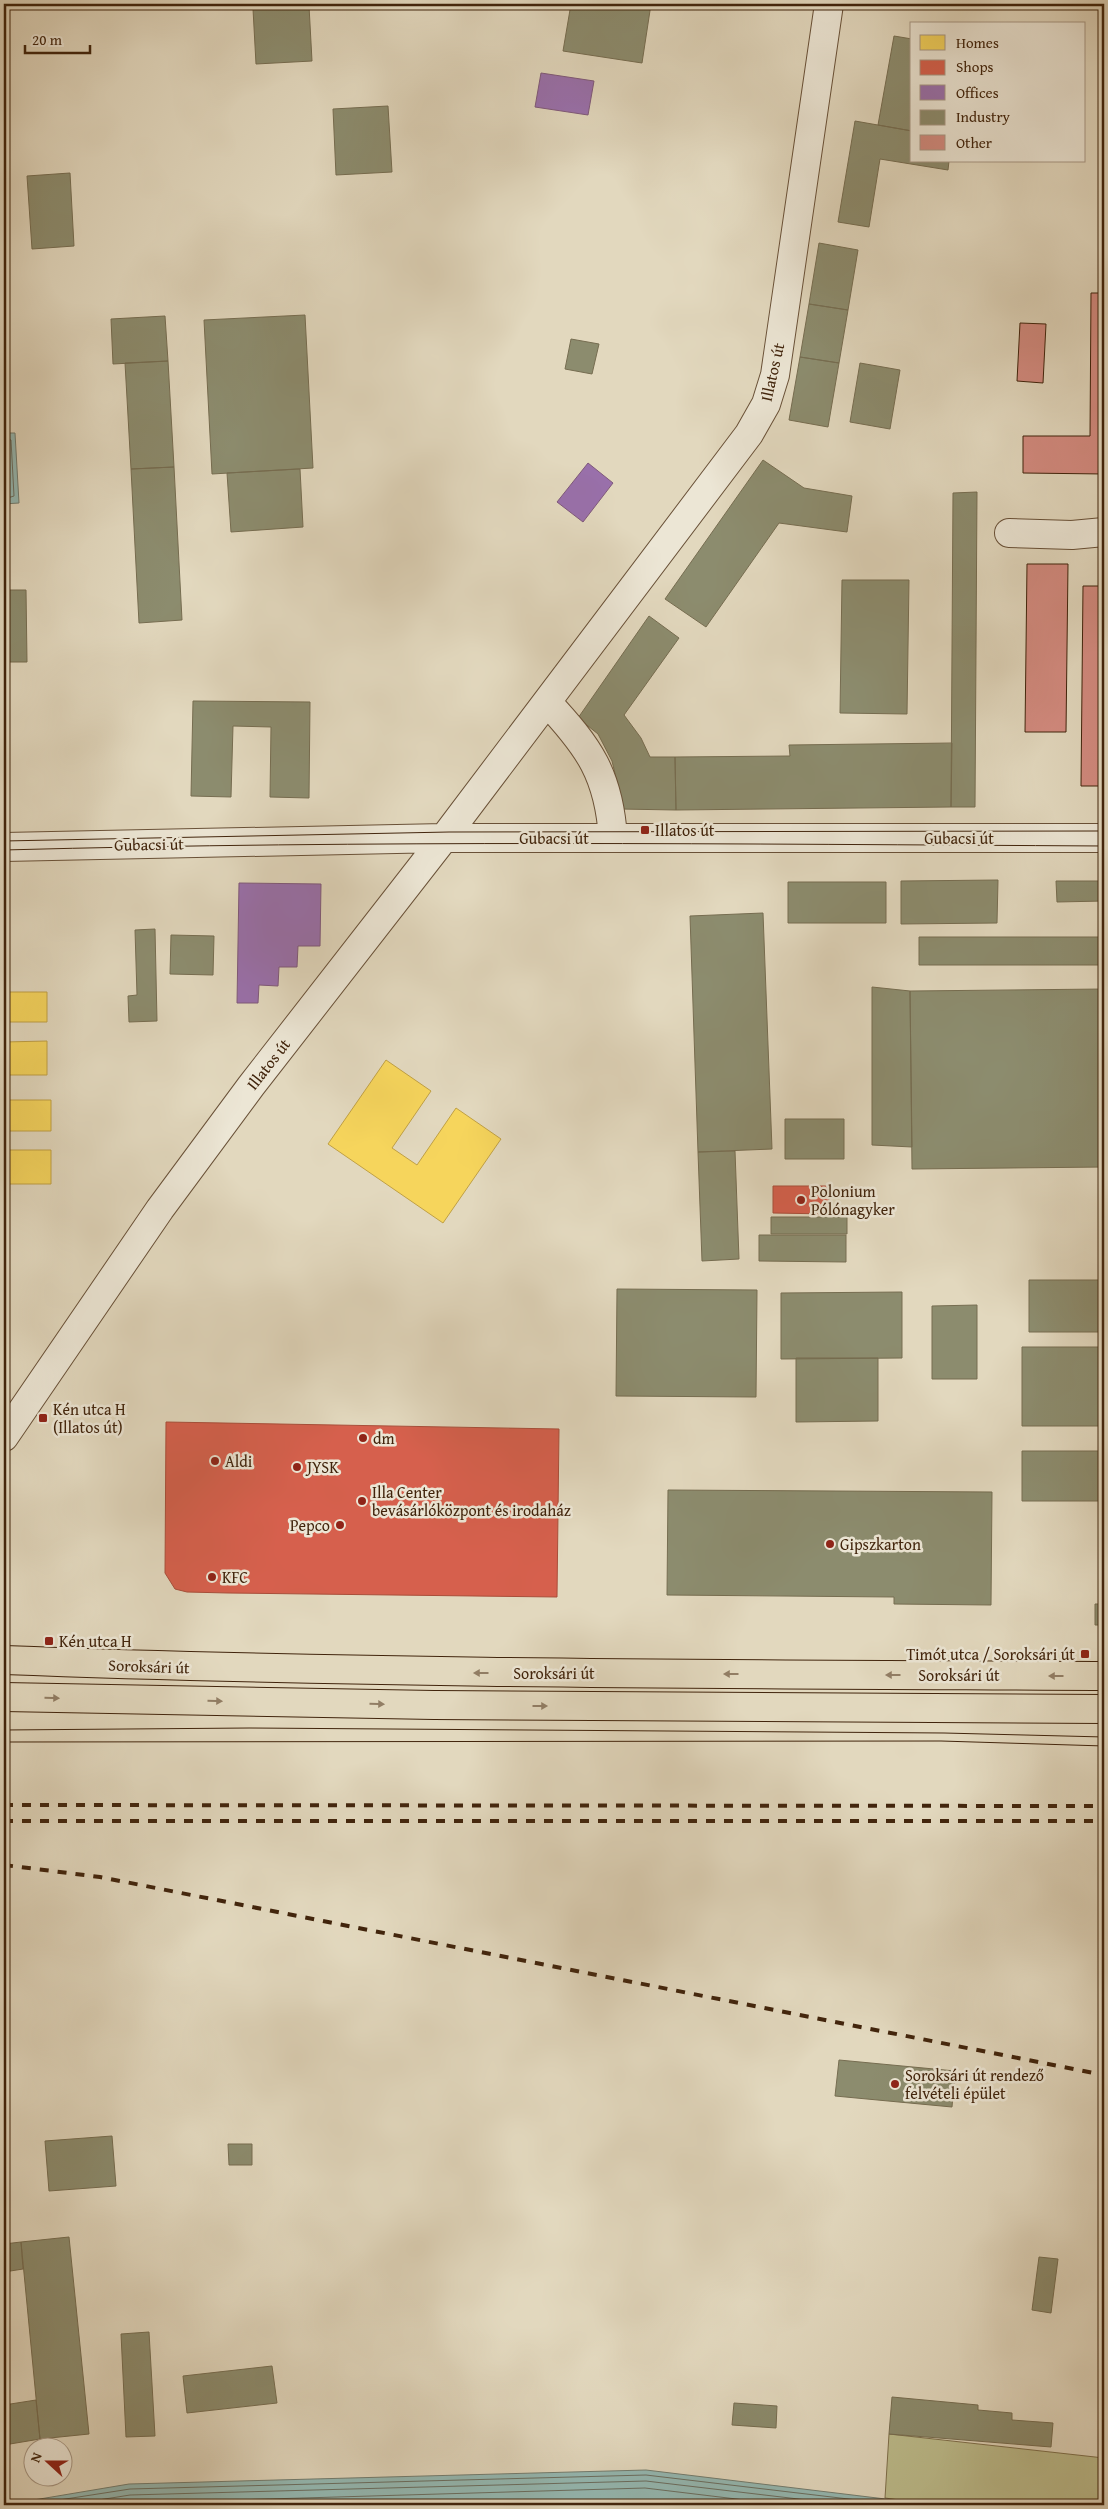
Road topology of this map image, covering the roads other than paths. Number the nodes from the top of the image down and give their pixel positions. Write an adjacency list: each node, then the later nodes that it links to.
1 (829, 4): 4 (street, Illatos út)
2 (1104, 532): 3 (street)
3 (1009, 533)
4 (547, 702): 5 (street, Illatos út); 6 (street)
5 (444, 838): 6 (street, Gubacsi út); 8 (street, Gubacsi út); 9 (street, Illatos út)
6 (613, 838): 7 (street, Gubacsi út)
7 (1104, 838)
8 (4, 847)
9 (4, 1437)
10 (4, 1660): 11 (main road, Soroksári út, one-way to 10)
11 (1104, 1676)
12 (4, 1697): 13 (main road, Soroksári út, one-way to 13)
13 (1104, 1709)

